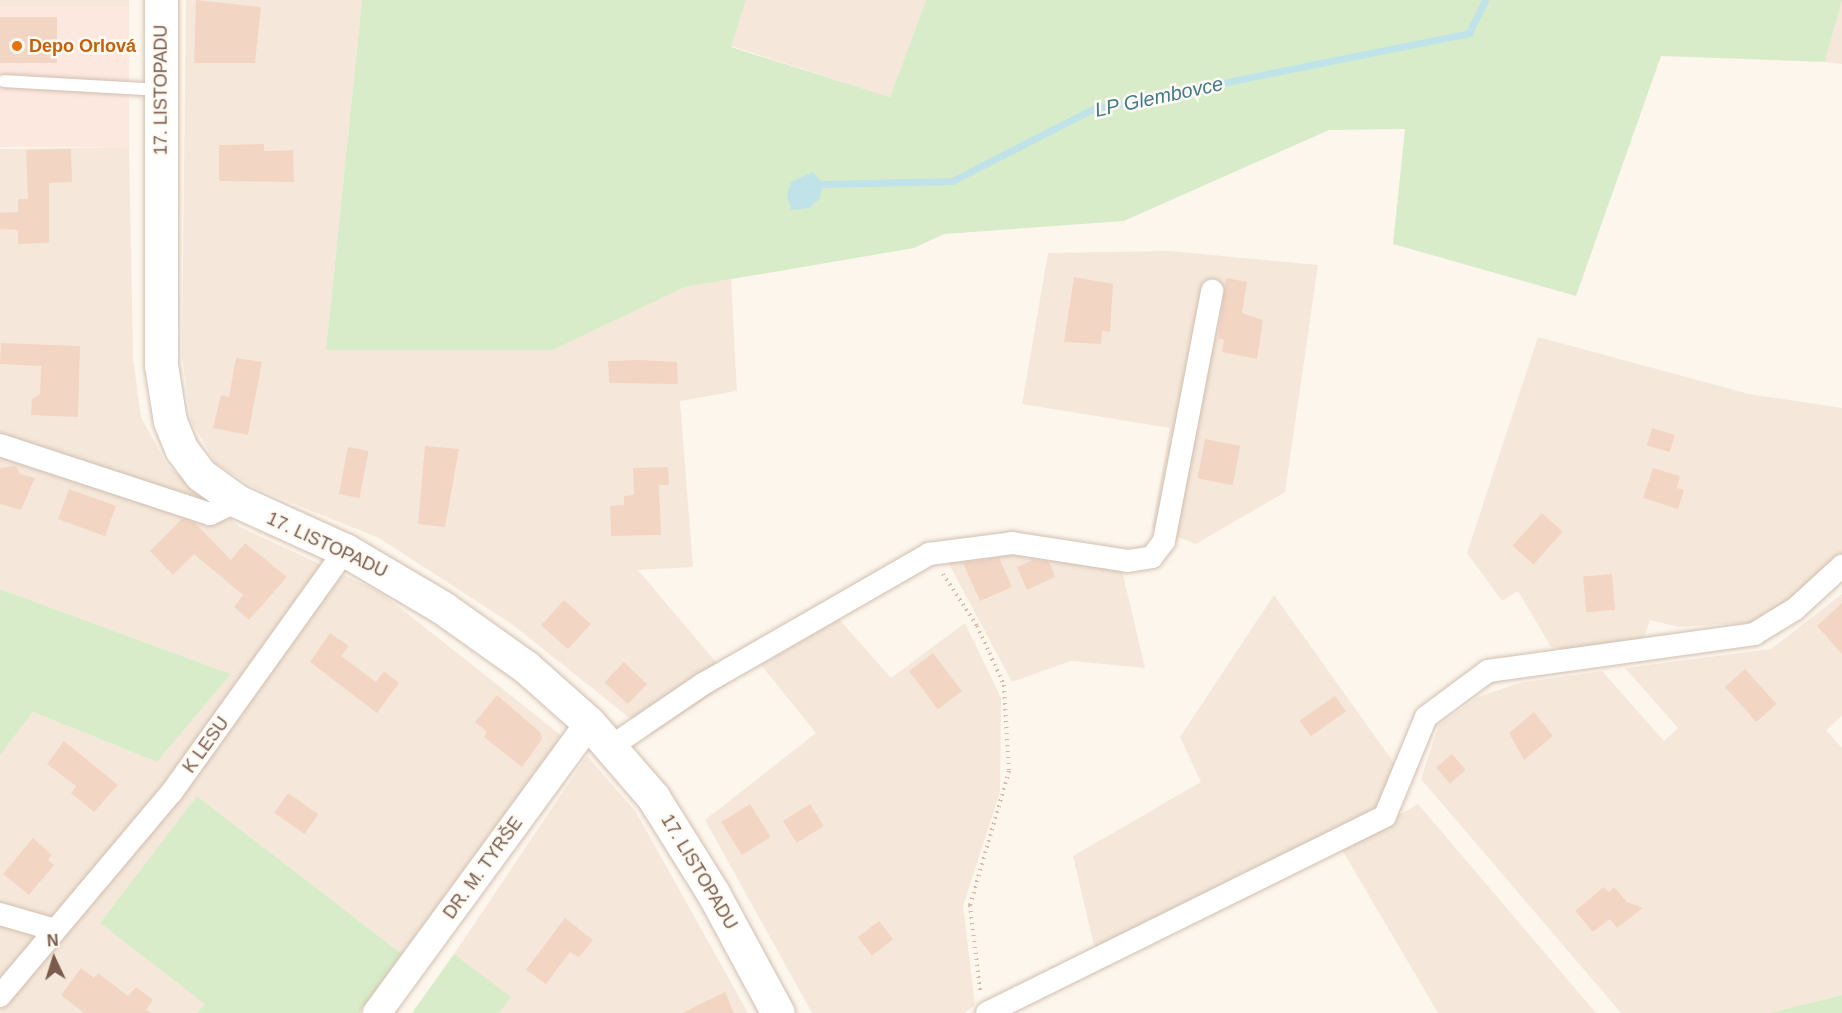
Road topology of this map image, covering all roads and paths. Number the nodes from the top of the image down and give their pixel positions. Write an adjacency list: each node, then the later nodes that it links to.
1 (161, 0): 3 (main road, 17. LISTOPADU)
2 (4, 81): 3 (lane)
3 (162, 90): 6 (main road, 17. LISTOPADU)
4 (1212, 291): 8 (street)
5 (0, 445): 6 (street)
6 (237, 501): 7 (main road, 17. LISTOPADU)
7 (345, 550): 10 (main road, 17. LISTOPADU); 13 (street, K LESU)
8 (929, 554): 11 (street); 15 (path)
9 (1842, 566): 15 (street)
10 (589, 723): 11 (main road, 17. LISTOPADU); 16 (street, DR. M. TYRŠE)
11 (612, 746): 17 (main road, 17. LISTOPADU)
12 (0, 914): 13 (street)
13 (55, 930): 14 (street, K LESU)
14 (0, 996)
15 (985, 1008)
16 (377, 1013)
17 (778, 1013)

